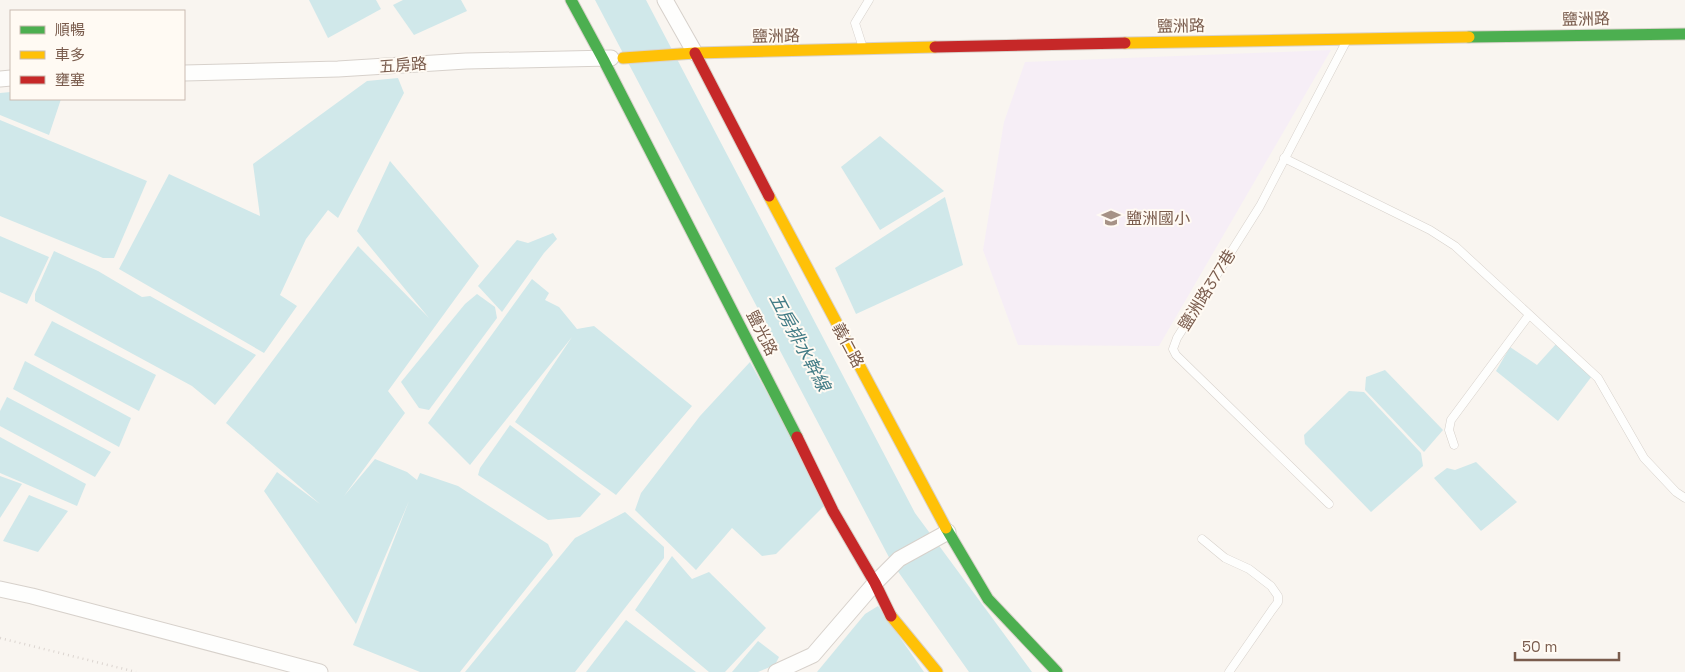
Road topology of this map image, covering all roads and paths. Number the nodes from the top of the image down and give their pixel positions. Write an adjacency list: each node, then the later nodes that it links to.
1 (571, 0): 9 (street, 鹽光路)
2 (665, 0): 7 (street, 義仁路)
3 (868, 0): 6 (lane)
4 (1685, 34): 5 (street, 鹽洲路)
5 (1348, 38): 6 (street, 鹽洲路); 11 (lane, 鹽洲路377巷)
6 (864, 50): 7 (street, 鹽洲路)
7 (695, 53): 8 (street, 鹽洲路); 16 (street, 義仁路)
8 (623, 58): 9 (street, 五房路)
9 (603, 59): 10 (street, 五房路); 18 (street, 鹽光路)
10 (185, 73)
11 (1284, 158): 12 (lane); 15 (lane, 鹽洲路377巷)
12 (1529, 314): 13 (lane); 14 (lane)
13 (1454, 445)
14 (1685, 498)
15 (1329, 504)
16 (943, 535): 18 (street); 25 (street, 義仁路)
17 (1202, 539): 26 (lane)
18 (875, 583): 23 (street); 24 (street, 鹽光路)
19 (0, 589): 22 (street)
20 (0, 638): 21 (path)
21 (136, 672)
22 (320, 672)
23 (776, 672)
24 (937, 672)
25 (1058, 672)
26 (1229, 672)

